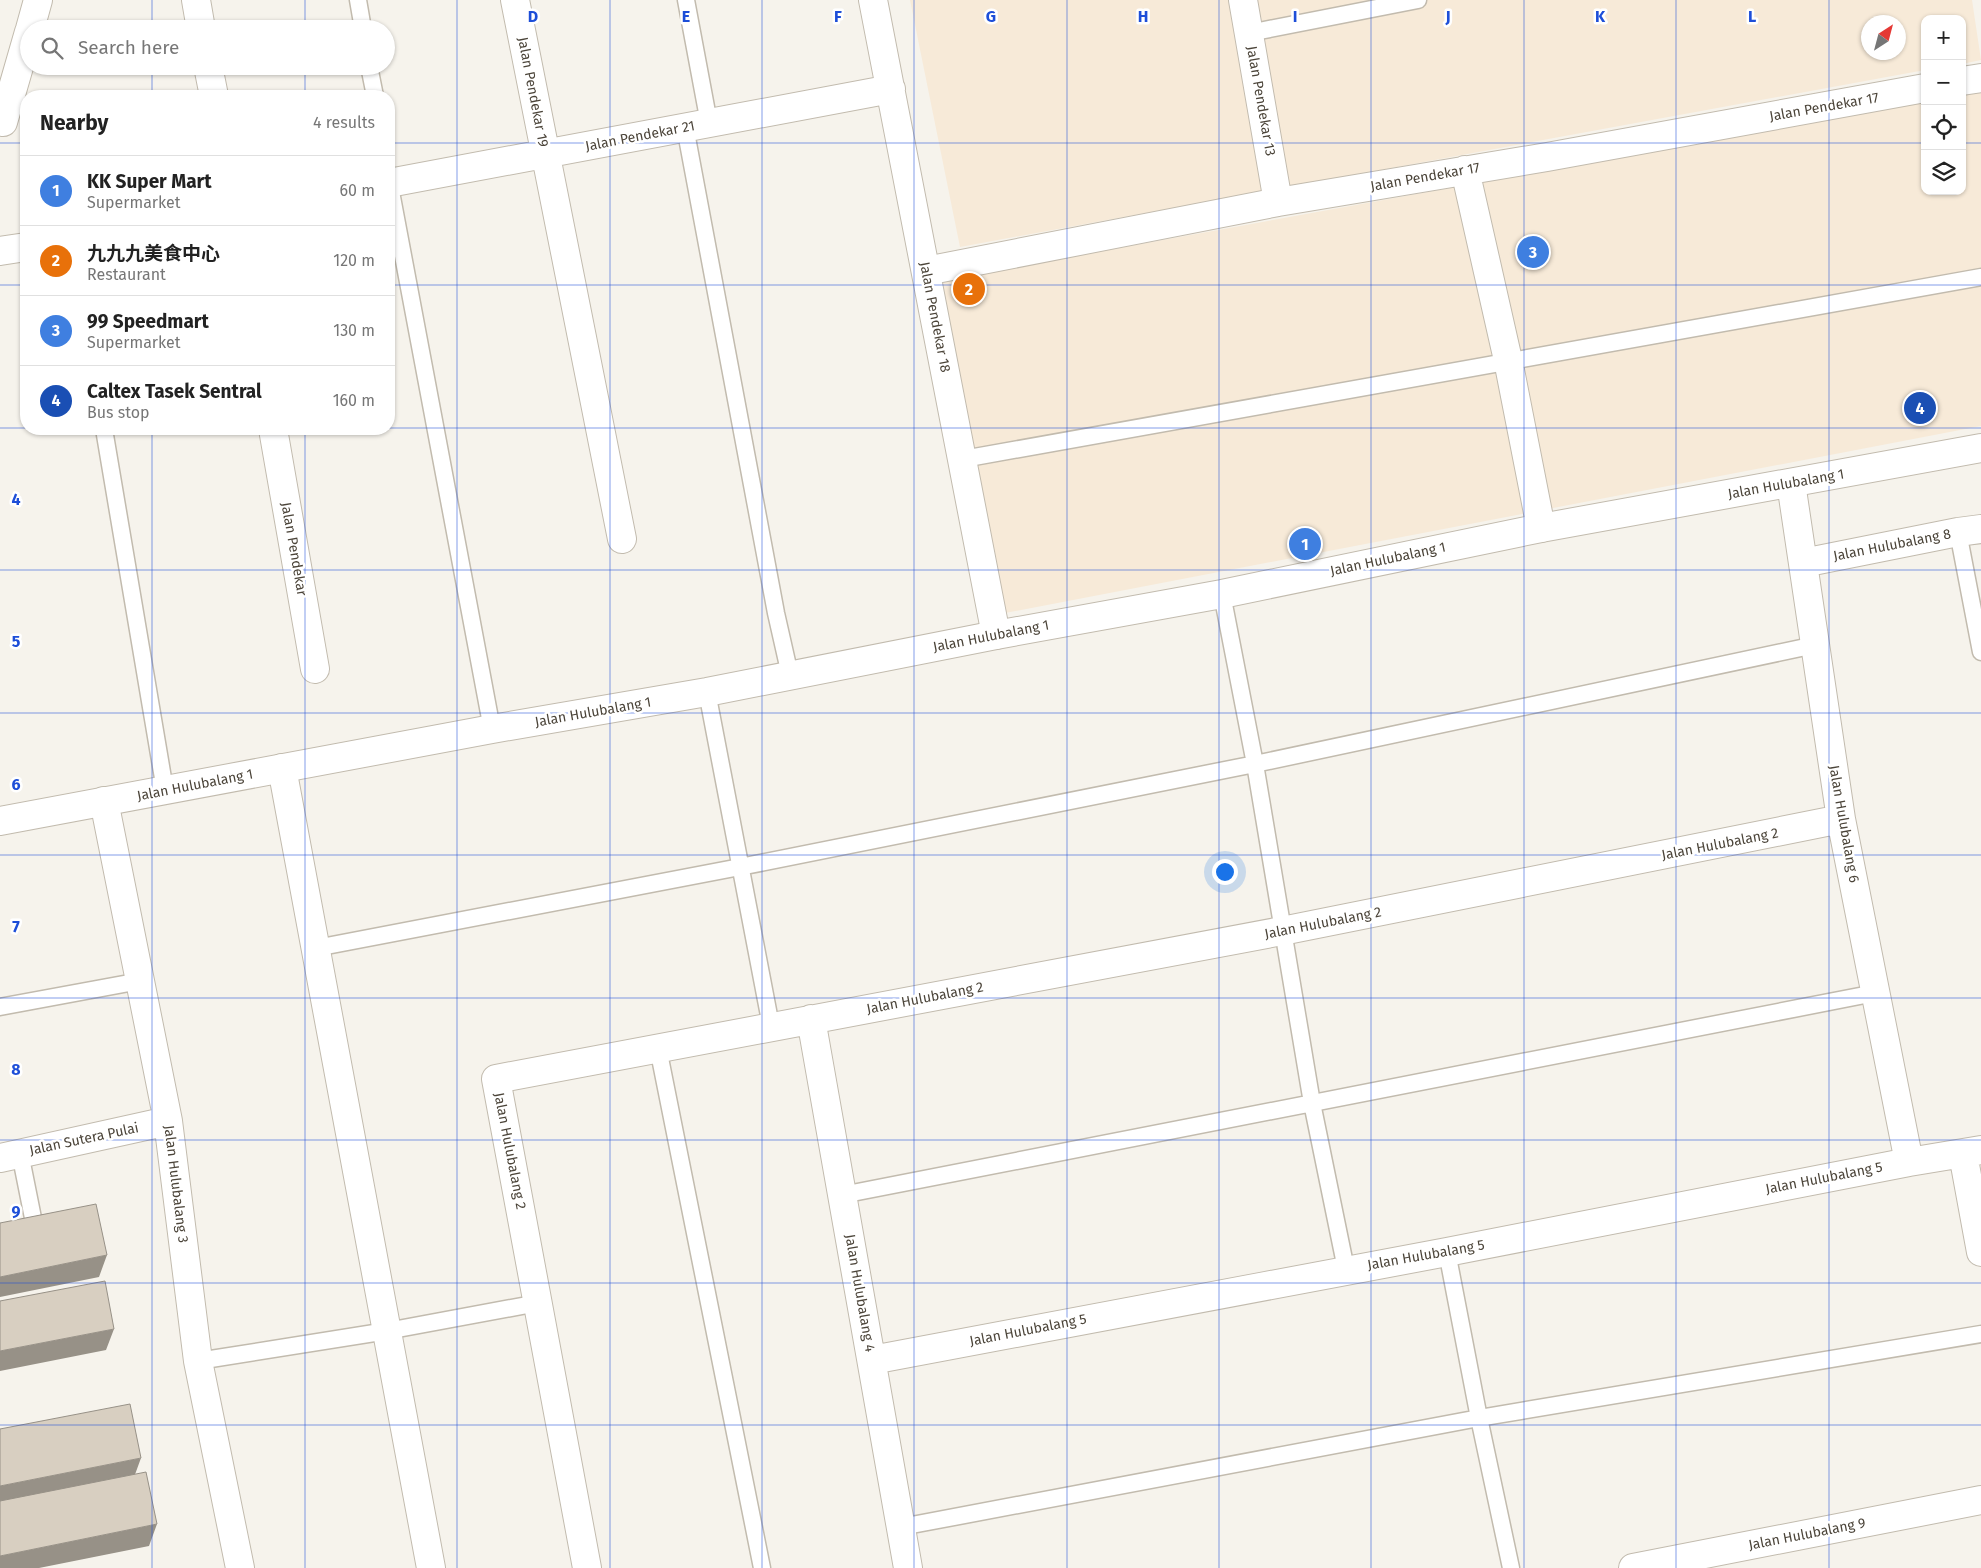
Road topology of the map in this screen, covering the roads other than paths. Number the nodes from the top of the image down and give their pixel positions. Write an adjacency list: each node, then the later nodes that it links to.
1 (38, 0): 9 (street)
2 (196, 0): 10 (street)
3 (358, 0): 11 (lane)
4 (516, 0): 24 (street, Jalan Pendekar 19)
5 (686, 0): 23 (lane)
6 (873, 0): 18 (street, Jalan Pendekar 18)
7 (1243, 0): 12 (street, Jalan Pendekar 13)
8 (1418, 0): 12 (lane)
9 (32, 20)
10 (199, 20)
11 (361, 20)
12 (1249, 33): 27 (street, Jalan Pendekar 13)
13 (20, 62): 22 (street)
14 (210, 75): 20 (street)
15 (371, 75): 21 (lane)
16 (1981, 78): 17 (street)
17 (1966, 80)
18 (891, 88): 23 (street, Jalan Pendekar 21); 31 (street, Jalan Pendekar 18)
19 (1921, 89): 25 (street, Jalan Pendekar 17)
20 (213, 90)
21 (373, 90)
22 (2, 122)
23 (697, 125): 24 (street, Jalan Pendekar 21); 48 (lane)
24 (545, 154): 26 (street, Jalan Pendekar 21); 41 (street, Jalan Pendekar 19)
25 (1465, 170): 27 (street, Jalan Pendekar 17); 33 (street)
26 (395, 181)
27 (1278, 202): 31 (street, Jalan Pendekar 17)
28 (395, 214): 50 (lane)
29 (20, 248): 30 (street)
30 (0, 251)
31 (926, 271): 37 (street, Jalan Pendekar 18)
32 (1981, 277): 33 (lane)
33 (1508, 360): 37 (lane); 39 (street)
34 (105, 435): 53 (lane)
35 (274, 435): 47 (street, Jalan Pendekar)
36 (1981, 448): 38 (street, Jalan Hulubalang 1)
37 (963, 459): 44 (street, Jalan Pendekar 18)
38 (1791, 483): 39 (street, Jalan Hulubalang 1); 42 (street, Jalan Hulubalang 6)
39 (1541, 528): 43 (street, Jalan Hulubalang 1)
40 (1969, 531): 42 (street, Jalan Hulubalang 8); 46 (lane)
41 (622, 539)
42 (1803, 563): 45 (street, Jalan Hulubalang 6)
43 (1222, 594): 44 (street, Jalan Hulubalang 1); 51 (lane)
44 (996, 635): 48 (street, Jalan Hulubalang 1)
45 (1815, 645): 51 (lane); 55 (street, Jalan Hulubalang 6)
46 (1981, 652)
47 (315, 669)
48 (790, 675): 49 (street, Jalan Hulubalang 1)
49 (707, 692): 50 (street, Jalan Hulubalang 1); 57 (lane)
50 (492, 729): 52 (street, Jalan Hulubalang 1)
51 (1255, 764): 57 (lane); 58 (lane)
52 (282, 768): 53 (street, Jalan Hulubalang 1); 59 (street)
53 (165, 790): 54 (street, Jalan Hulubalang 1)
54 (104, 801): 56 (street, Jalan Hulubalang 1); 60 (street, Jalan Hulubalang 3)
55 (1841, 820): 58 (street, Jalan Hulubalang 2); 61 (street, Jalan Hulubalang 6)
56 (0, 821)
57 (740, 867): 59 (lane); 64 (lane)
58 (1282, 931): 63 (street, Jalan Hulubalang 2); 66 (lane)
59 (316, 948): 77 (street)
60 (140, 981): 62 (lane); 67 (street, Jalan Hulubalang 3)
61 (1875, 993): 66 (lane); 70 (street, Jalan Hulubalang 6)
62 (0, 1007)
63 (810, 1019): 64 (street, Jalan Hulubalang 2); 71 (street, Jalan Hulubalang 4)
64 (771, 1026): 65 (street, Jalan Hulubalang 2)
65 (658, 1048): 76 (street, Jalan Hulubalang 2); 87 (lane)
66 (1312, 1103): 71 (lane); 75 (lane)
67 (168, 1121): 69 (street, Jalan Sutera Pulai); 80 (street, Jalan Hulubalang 3)
68 (1972, 1152): 70 (street, Jalan Hulubalang 5); 74 (street)
69 (10, 1155): 72 (lane)
70 (1909, 1162): 73 (street, Jalan Hulubalang 5)
71 (842, 1195): 79 (street, Jalan Hulubalang 4)
72 (0, 1239)
73 (1447, 1252): 75 (street, Jalan Hulubalang 5); 81 (lane)
74 (1981, 1252)
75 (1346, 1269): 79 (street, Jalan Hulubalang 5)
76 (538, 1303): 77 (lane); 86 (street, Jalan Hulubalang 2)
77 (387, 1331): 80 (lane); 85 (street)
78 (1981, 1334): 81 (lane)
79 (872, 1360): 83 (street, Jalan Hulubalang 4)
80 (198, 1361): 84 (street, Jalan Hulubalang 3)
81 (1478, 1418): 83 (lane); 89 (lane)
82 (1981, 1500): 90 (street, Jalan Hulubalang 9)
83 (901, 1527): 88 (street, Jalan Hulubalang 4)
84 (240, 1568)
85 (432, 1568)
86 (587, 1568)
87 (762, 1568)
88 (908, 1568)
89 (1512, 1568)
90 (1633, 1568)

